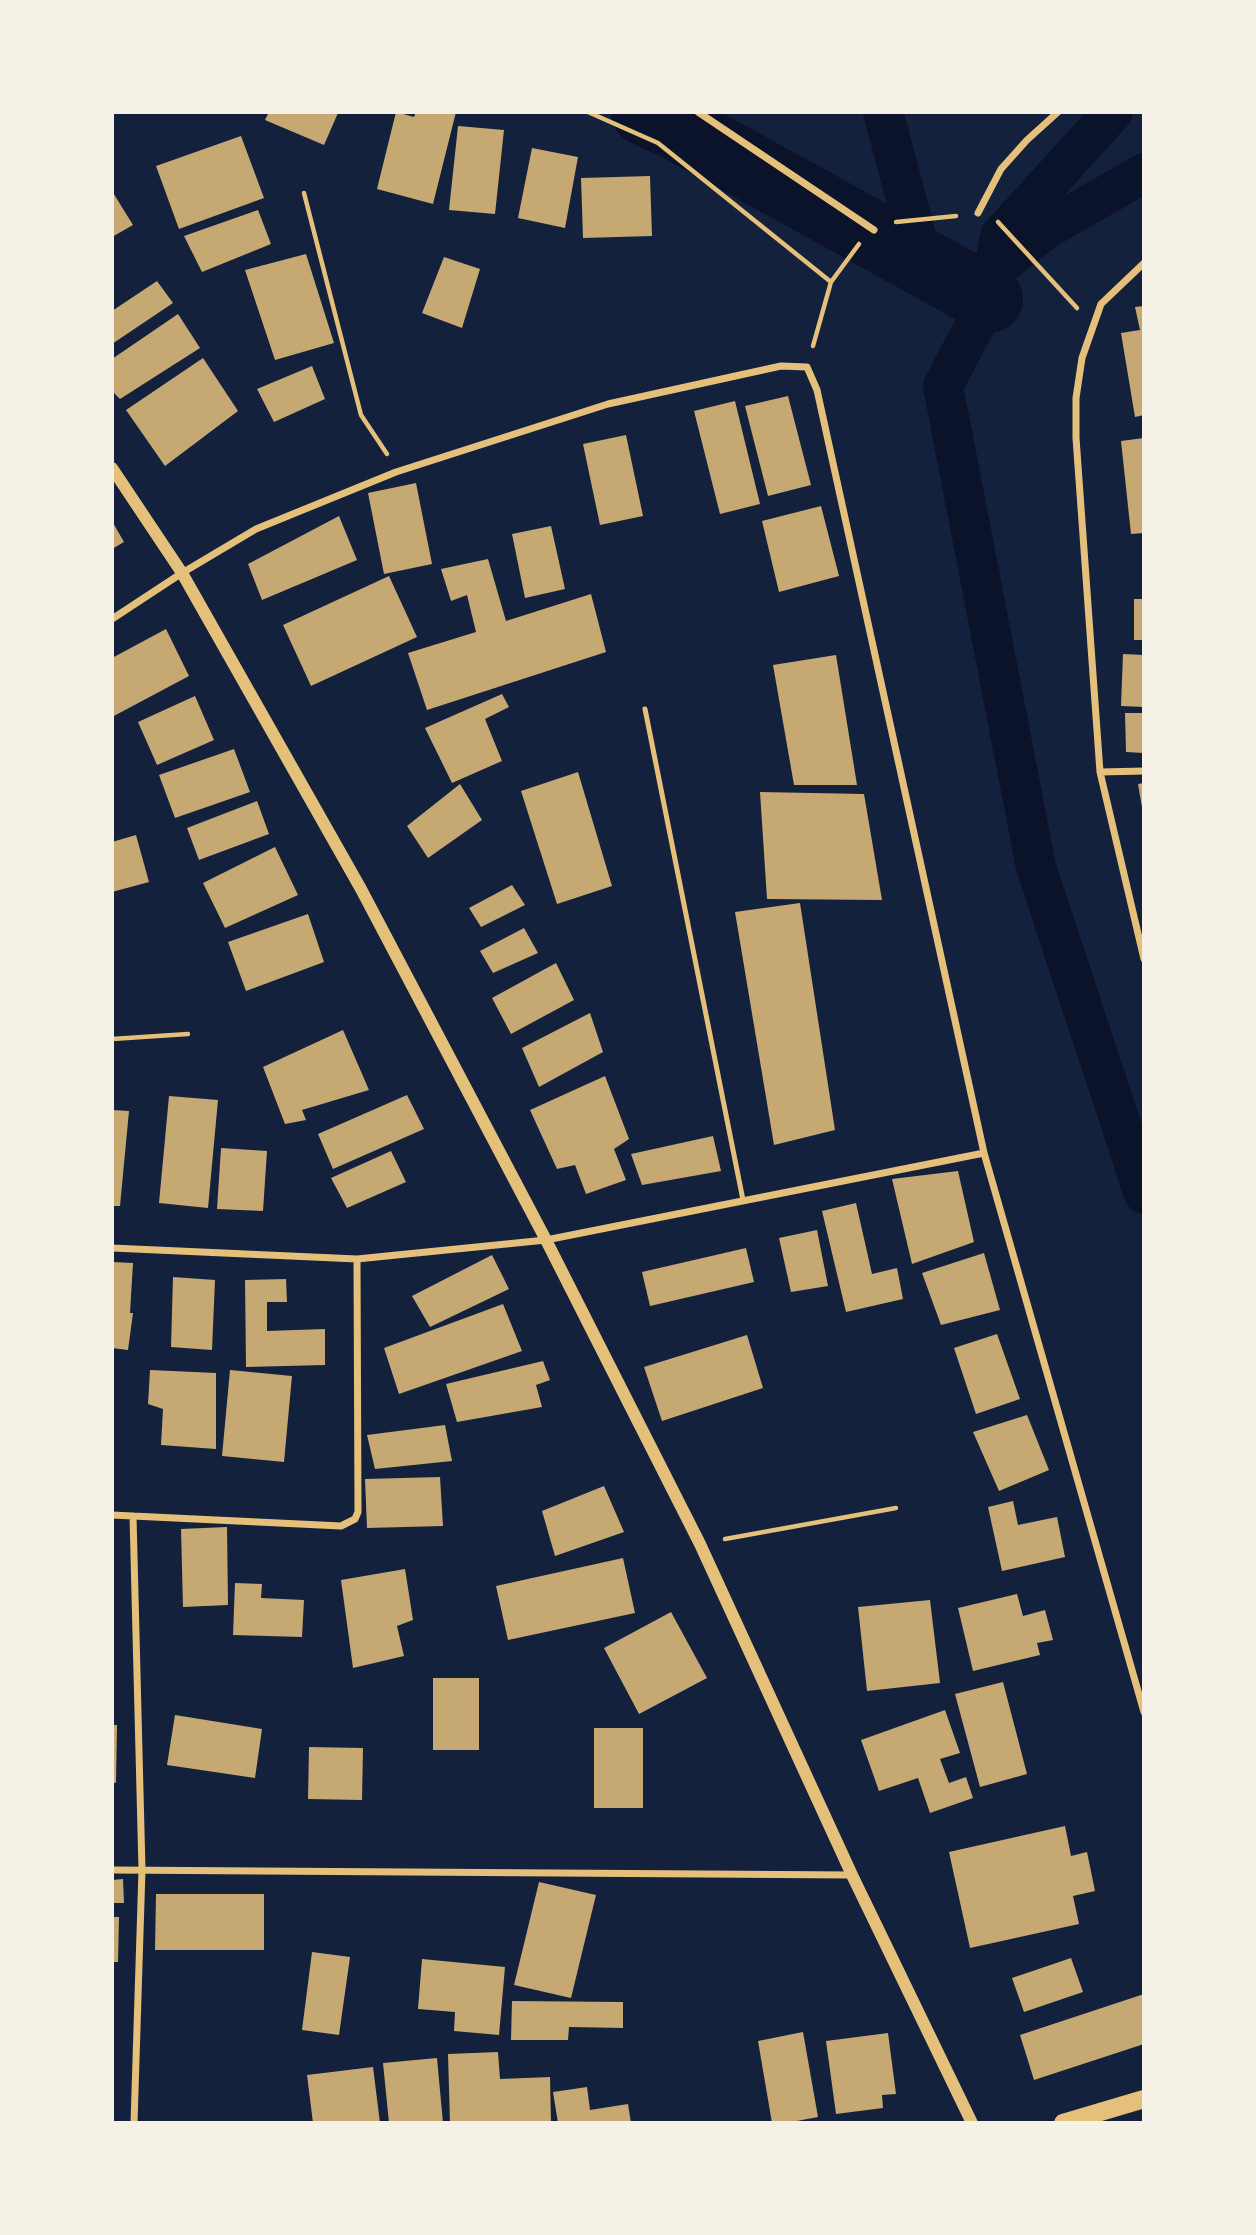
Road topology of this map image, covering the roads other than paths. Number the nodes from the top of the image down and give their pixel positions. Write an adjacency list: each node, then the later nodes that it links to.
1 (698, 112): 4 (street)
2 (1058, 112): 3 (street)
3 (978, 213)
4 (874, 230)
5 (1144, 263): 11 (street)
6 (112, 468): 7 (street)
7 (182, 573): 8 (street); 13 (street); 15 (street)
8 (112, 619)
9 (645, 709): 14 (lane)
10 (1144, 771): 11 (street)
11 (1100, 772): 12 (street)
12 (1144, 959)
13 (984, 1153): 14 (street); 20 (street)
14 (743, 1200): 15 (street)
15 (546, 1240): 17 (street); 23 (street)
16 (112, 1248): 17 (street)
17 (357, 1259): 19 (street)
18 (112, 1515): 19 (street)
19 (134, 1516): 22 (street)
20 (1144, 1712)
21 (112, 1870): 22 (street)
22 (142, 1870): 23 (street); 25 (street)
23 (852, 1875): 26 (street)
24 (1144, 2099): 27 (main road)
25 (134, 2123)
26 (972, 2123)
27 (1063, 2123)

